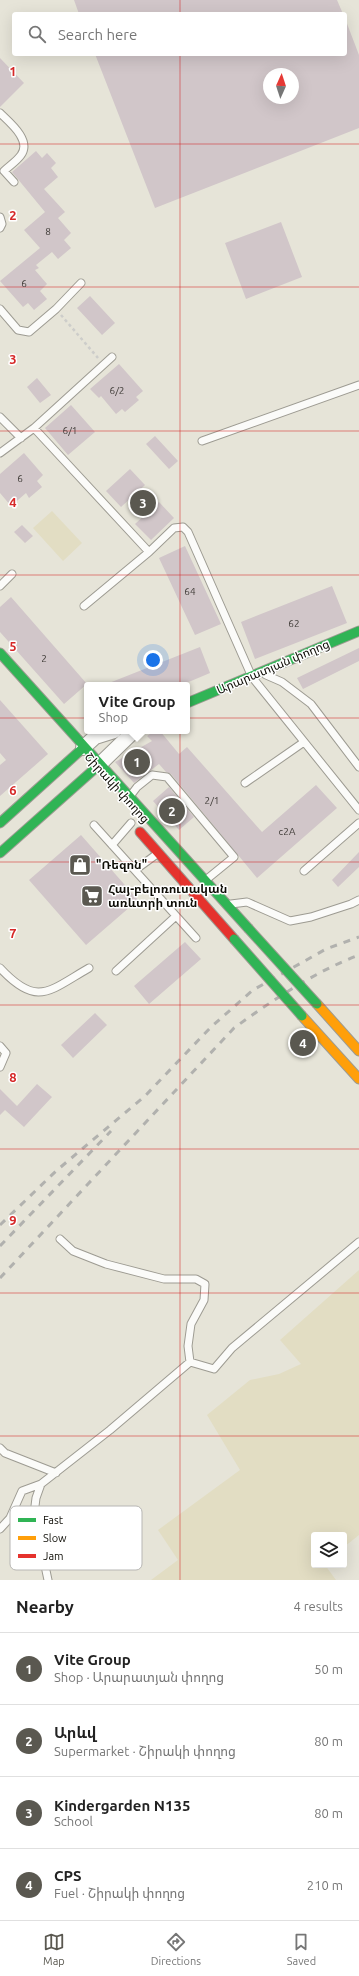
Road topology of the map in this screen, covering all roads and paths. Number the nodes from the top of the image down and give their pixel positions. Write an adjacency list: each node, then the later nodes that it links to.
1 (0, 113): 2 (lane)
2 (14, 182)
3 (0, 217): 4 (lane)
4 (0, 228)
5 (81, 283): 7 (lane)
6 (0, 309): 7 (lane)
7 (56, 309): 9 (path)
8 (112, 357): 9 (lane)
9 (103, 365): 12 (lane)
10 (359, 385): 14 (lane)
11 (0, 417): 13 (lane)
12 (34, 428): 13 (lane); 16 (lane)
13 (20, 438): 15 (lane)
14 (202, 441)
15 (0, 453)
16 (149, 552): 19 (lane); 23 (lane)
17 (12, 574): 18 (lane)
18 (0, 586)
19 (84, 606)
20 (359, 631): 22 (main road, Արարատյան փողոց)
21 (0, 653): 28 (main road, Շիրակի փողոց)
22 (262, 673): 23 (main road, Արարատյան փողոց); 29 (lane)
23 (252, 677): 24 (main road, Արարատյան փողոց); 27 (lane)
24 (190, 702)
25 (104, 734): 28 (street)
26 (129, 734): 28 (street)
27 (304, 742): 30 (lane); 32 (lane)
28 (83, 763): 31 (main road, Շիրակի փողոց); 34 (main road); 38 (main road)
29 (359, 767)
30 (245, 783)
31 (129, 798): 42 (main road, Շիրակի փողոց); 42 (lane)
32 (359, 810)
33 (129, 820): 37 (lane); 39 (main road, Շիրակի փողոց)
34 (0, 823)
35 (359, 823): 41 (lane)
36 (94, 825): 37 (lane)
37 (112, 845): 40 (lane)
38 (0, 853)
39 (158, 853): 40 (lane); 53 (main road, Շիրակի փողոց, bridge)
40 (135, 870): 45 (lane)
41 (304, 871)
42 (204, 881): 44 (main road, Շիրակի փողոց)
43 (359, 900): 44 (lane)
44 (226, 905): 51 (main road, Շիրակի փողոց, bridge)
45 (176, 916): 46 (lane); 49 (lane)
46 (196, 938)
47 (0, 968): 48 (lane)
48 (89, 968)
49 (116, 972)
50 (0, 1046): 52 (lane)
51 (359, 1052)
52 (0, 1067)
53 (359, 1079)
54 (60, 1239): 56 (lane)
55 (359, 1242): 56 (lane)
56 (190, 1362): 58 (lane)
57 (0, 1448): 58 (lane)
58 (56, 1473): 59 (lane)
59 (42, 1484): 60 (lane); 61 (lane)
60 (15, 1506)
61 (35, 1506)
62 (10, 1518): 63 (lane)
63 (0, 1529)
64 (46, 1570): 65 (lane)
65 (48, 1580)

